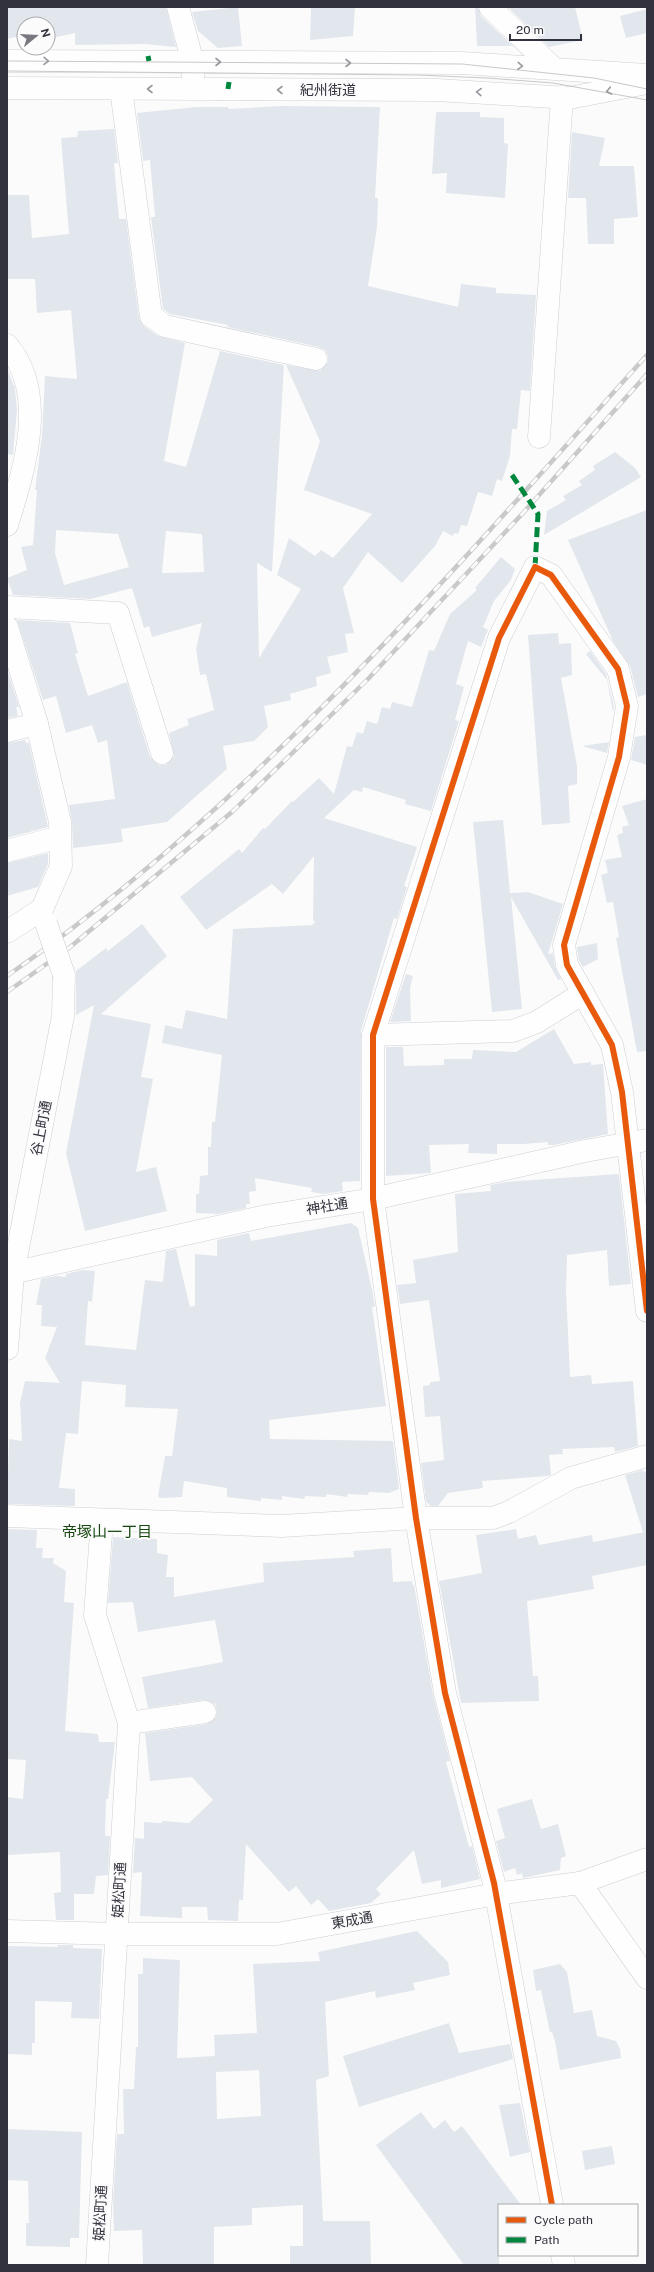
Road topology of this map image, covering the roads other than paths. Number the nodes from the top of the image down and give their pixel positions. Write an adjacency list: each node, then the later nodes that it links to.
1 (178, 7): 4 (street)
2 (490, 7): 5 (street)
3 (7, 61): 4 (street, 紀州街道, one-way to 4)
4 (193, 62): 5 (street, 紀州街道, one-way to 5); 10 (street)
5 (552, 67): 6 (street, 紀州街道)
6 (647, 75)
7 (647, 83): 11 (street, 紀州街道, one-way to 11)
8 (7, 88): 9 (street, 紀州街道)
9 (121, 89): 10 (street, 紀州街道, one-way to 9); 13 (street)
10 (192, 89): 11 (street, 紀州街道, one-way to 10)
11 (562, 97): 14 (street)
12 (7, 345): 15 (street)
13 (316, 358)
14 (539, 436)
15 (7, 525)
16 (7, 607): 20 (street)
17 (7, 627): 18 (street)
18 (38, 724): 19 (street); 21 (street)
19 (7, 731)
20 (162, 753)
21 (60, 837): 22 (street); 23 (street)
22 (7, 851)
23 (44, 916): 24 (street); 29 (street, 谷上町通, bridge)
24 (7, 932)
25 (583, 993): 26 (street); 26 (street); 27 (street)
26 (373, 1035): 28 (street)
27 (637, 1142): 28 (street, 神社通); 30 (street)
28 (373, 1199): 29 (street, 神社通); 34 (street)
29 (10, 1274): 31 (street, 谷上町通)
30 (647, 1311)
31 (7, 1349)
32 (647, 1456): 34 (street)
33 (7, 1516): 35 (street)
34 (416, 1518): 35 (street); 40 (street)
35 (102, 1520): 37 (street, 姫松町通)
36 (205, 1712): 37 (street)
37 (129, 1723): 42 (street, 姫松町通)
38 (647, 1859): 39 (street, 東成通)
39 (580, 1883): 40 (street, 東成通); 43 (street)
40 (496, 1894): 42 (street, 東成通); 44 (street)
41 (7, 1931): 42 (street, 東成通)
42 (117, 1934): 45 (street, 姫松町通)
43 (647, 1978)
44 (552, 2204)
45 (97, 2265)

